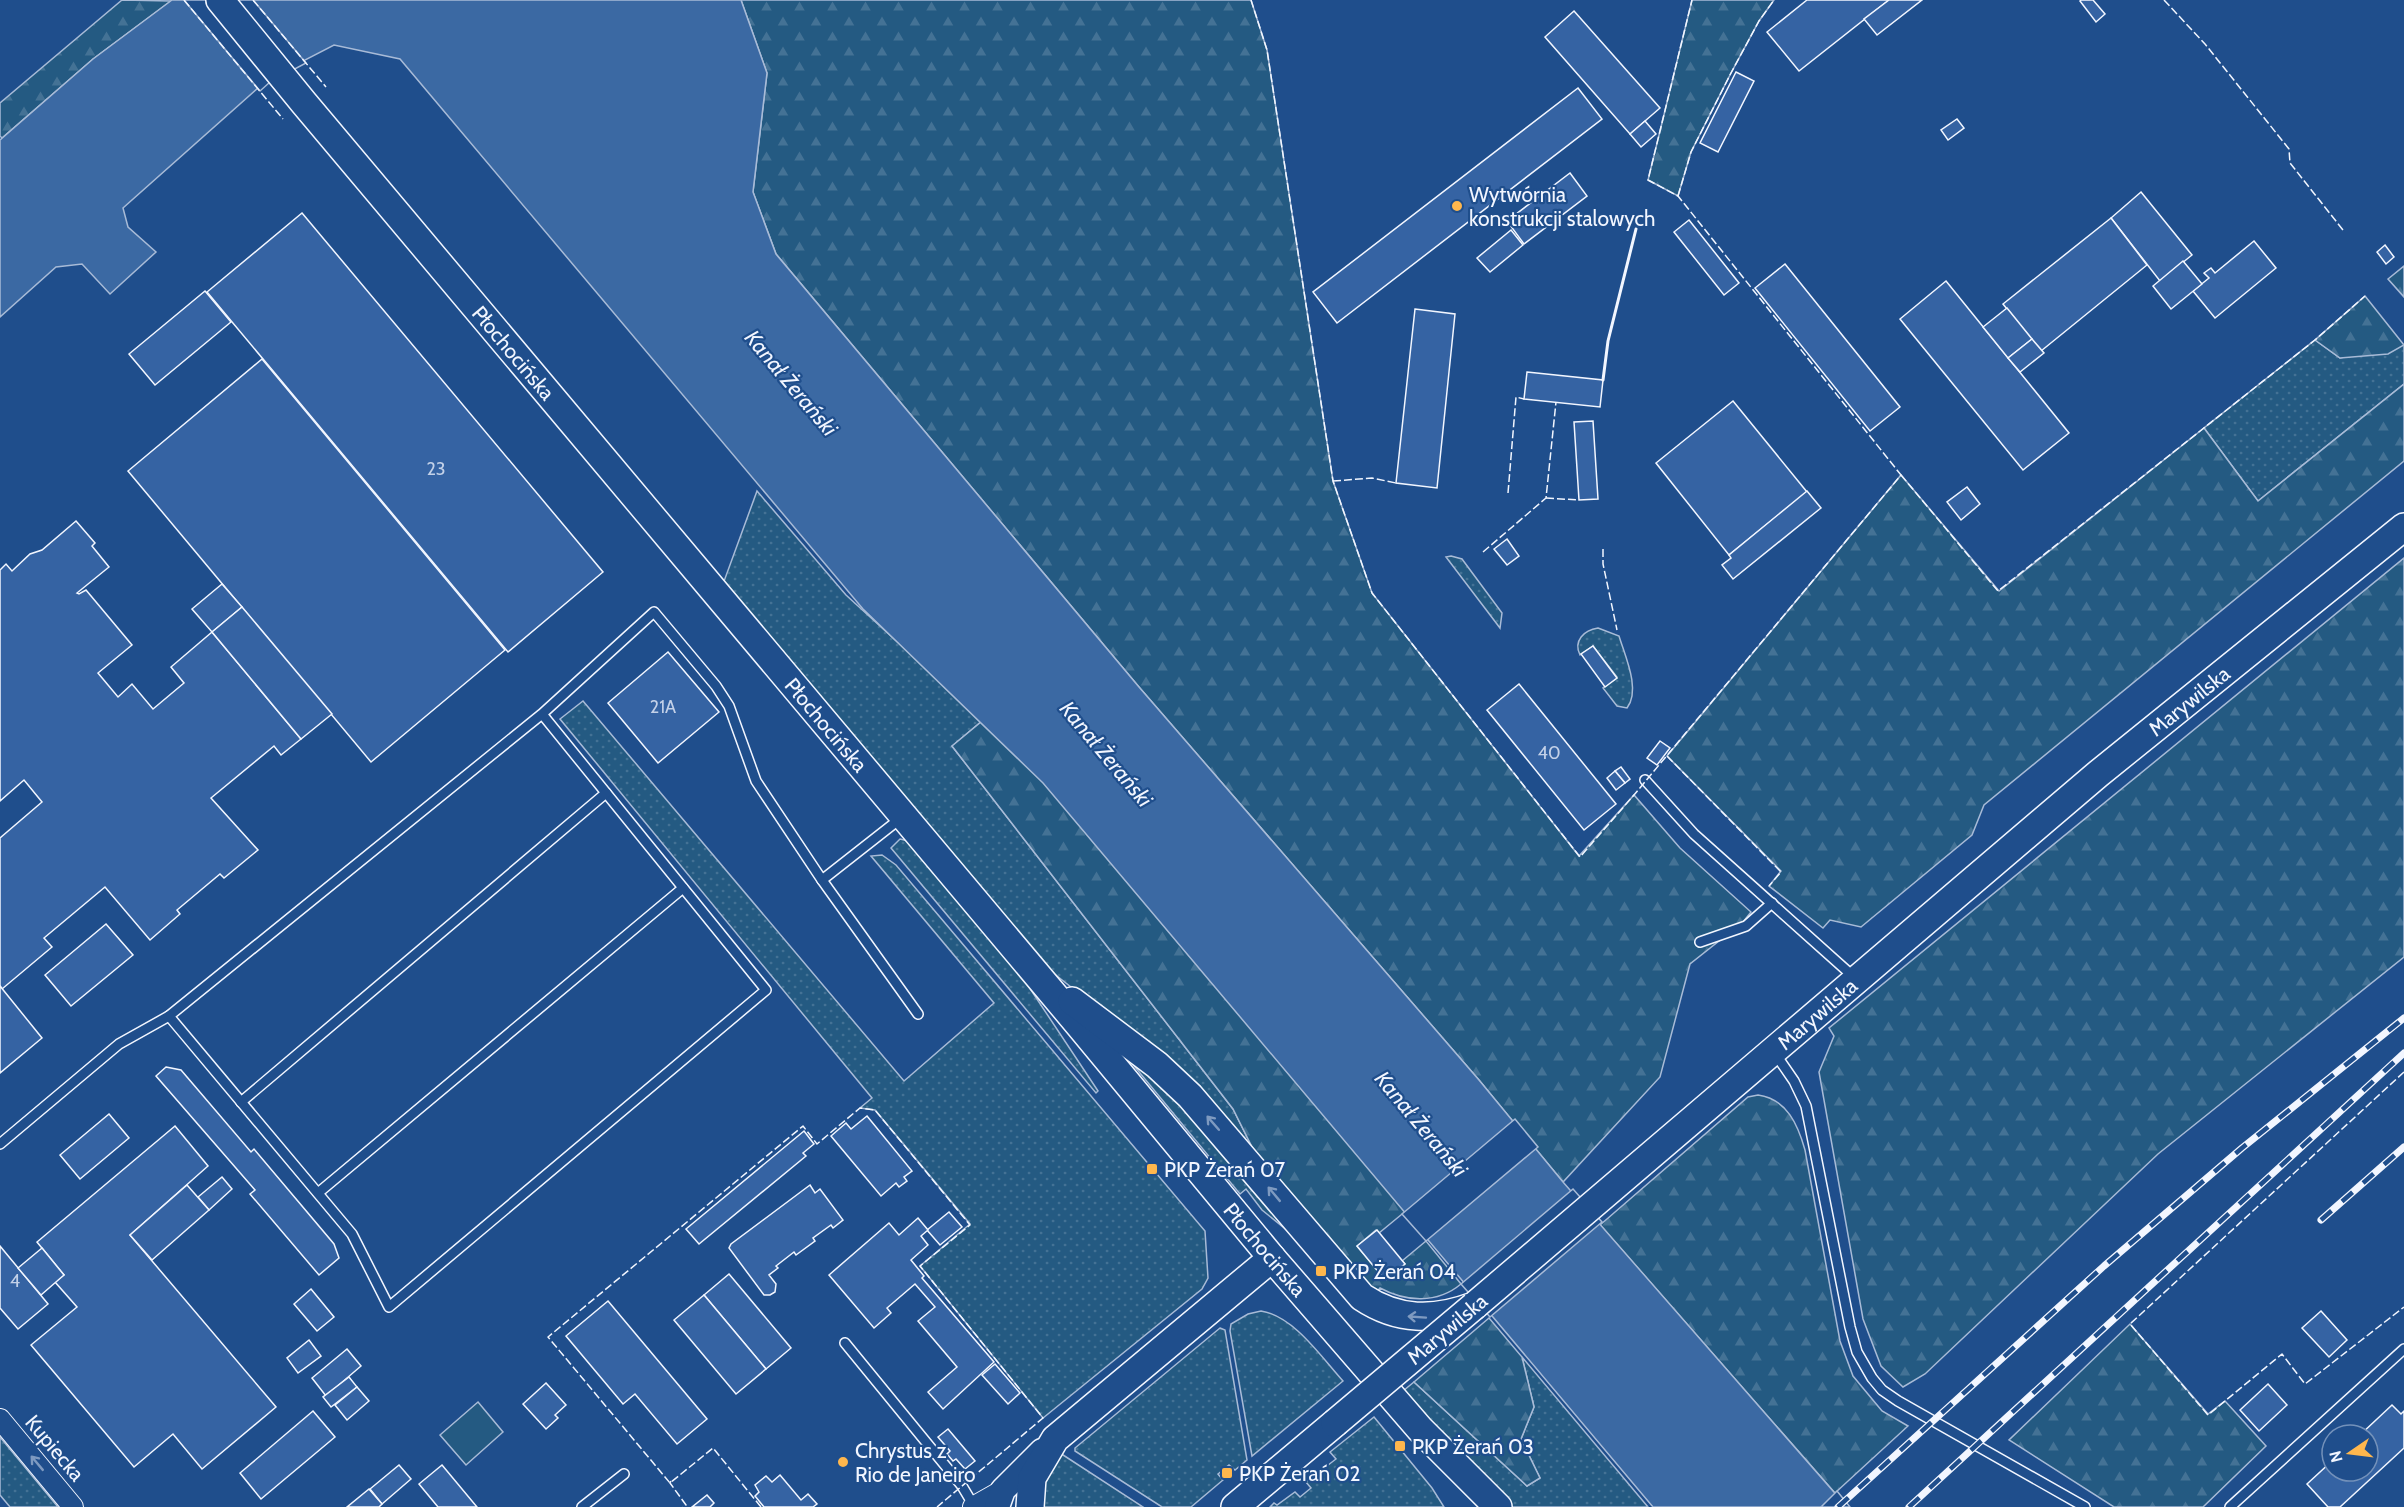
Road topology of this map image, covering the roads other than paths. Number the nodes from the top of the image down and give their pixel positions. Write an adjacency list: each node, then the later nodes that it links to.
1 (220, 0): 6 (main road, Płochocińska)
2 (2404, 527): 12 (main road, Marywilska)
3 (542, 714): 5 (lane); 7 (lane); 14 (lane)
4 (1646, 780): 9 (lane)
5 (606, 793): 8 (lane); 16 (lane)
6 (903, 816): 7 (lane); 11 (main road, Płochocińska)
7 (822, 880): 13 (lane)
8 (683, 888): 18 (lane); 18 (lane)
9 (1772, 903): 10 (lane); 12 (lane)
10 (1700, 942)
11 (1035, 973): 19 (main road, Płochocińska); 20 (main road, one-way to 11)
12 (1857, 979): 15 (main road, Marywilska)
13 (918, 1014)
14 (169, 1016): 16 (lane); 17 (lane)
15 (1774, 1052): 20 (main road, Marywilska); 35 (lane)
16 (241, 1102): 18 (lane)
17 (0, 1144)
18 (318, 1193)
19 (1272, 1258): 24 (main road); 25 (main road, Płochocińska)
20 (1474, 1306): 32 (main road, Marywilska, bridge)
21 (844, 1343): 30 (lane)
22 (2404, 1349): 36 (lane)
23 (0, 1419): 28 (street, Kupiecka, one-way to 23)
24 (1055, 1439): 27 (street); 31 (main road)
25 (1436, 1446): 33 (main road, Płochocińska); 34 (main road, Płochocińska)
26 (624, 1474): 29 (lane)
27 (1000, 1498): 30 (street)
28 (73, 1507)
29 (582, 1507)
30 (973, 1507)
31 (1030, 1507)
32 (1235, 1507)
33 (1470, 1507)
34 (1498, 1507)
35 (2085, 1507)
36 (2230, 1507)

